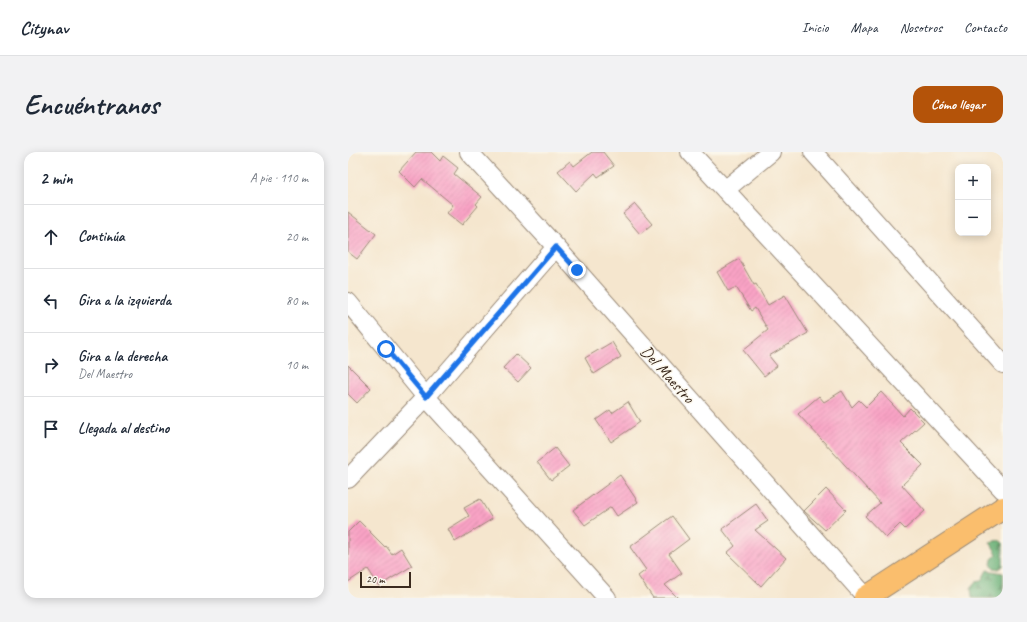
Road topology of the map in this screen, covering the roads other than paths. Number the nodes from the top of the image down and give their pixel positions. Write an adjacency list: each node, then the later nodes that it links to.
1 (469, 152): 6 (street, Del Maestro)
2 (690, 152): 5 (street)
3 (771, 152): 5 (street)
4 (813, 152): 8 (street)
5 (725, 190): 11 (street)
6 (556, 247): 9 (street); 13 (street, Del Maestro)
7 (348, 302): 9 (street)
8 (1003, 364)
9 (426, 397): 10 (street); 14 (street)
10 (348, 479)
11 (1003, 490)
12 (1003, 508): 13 (highway)
13 (865, 597)
14 (607, 598)

